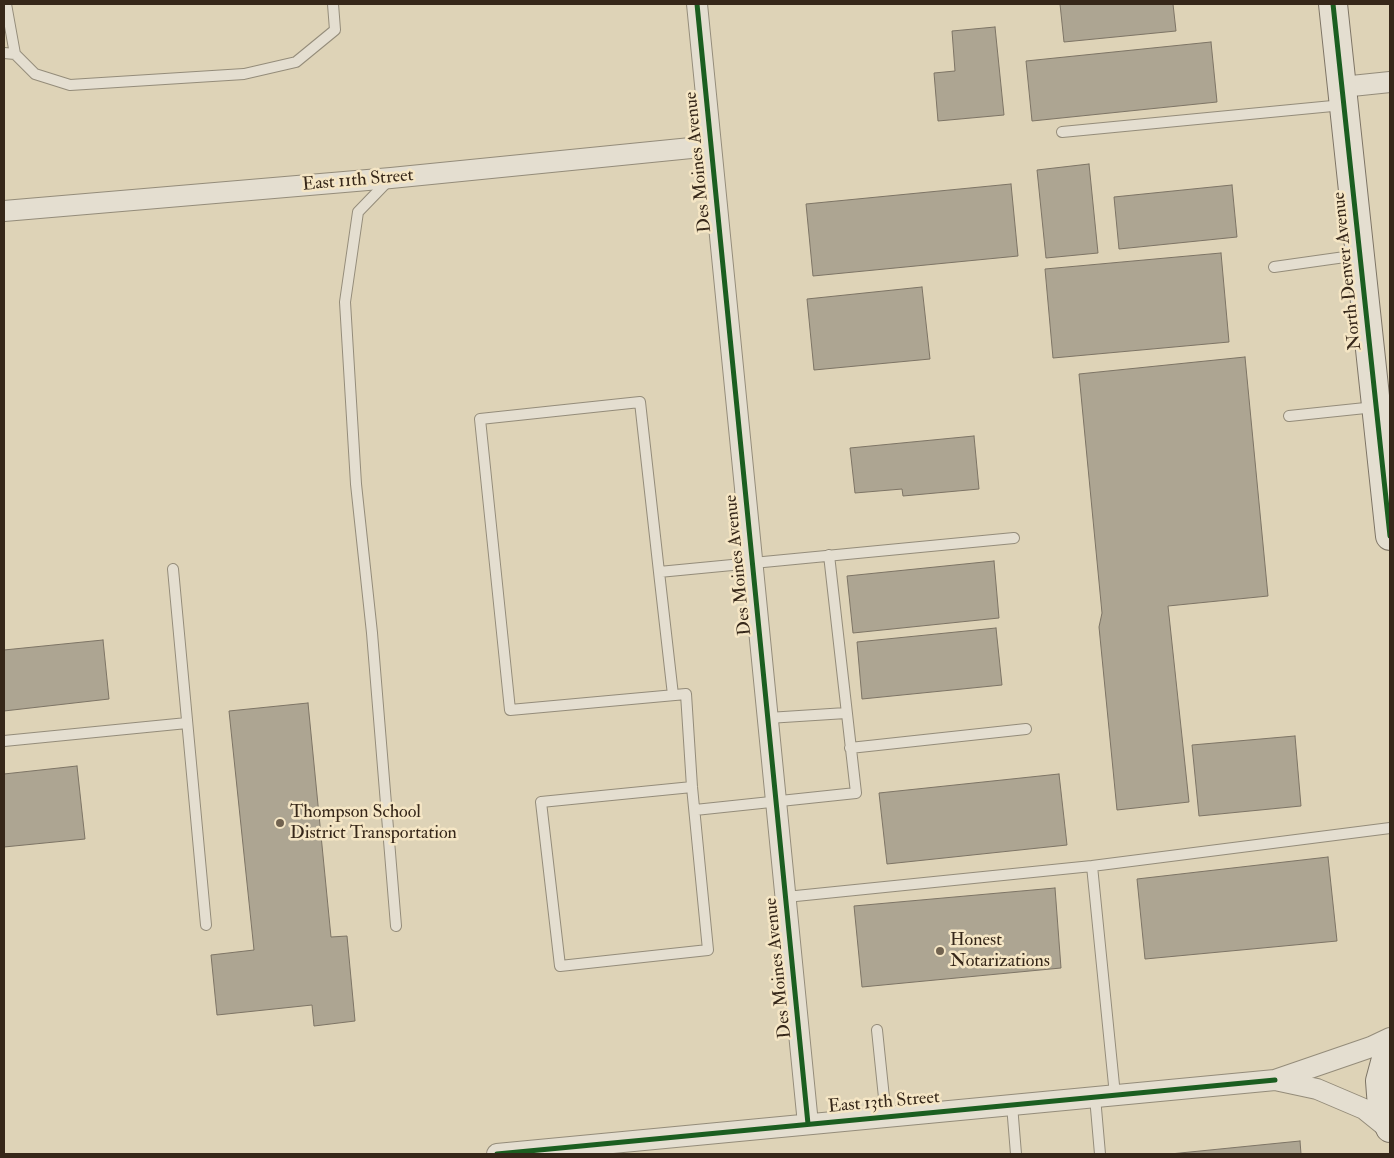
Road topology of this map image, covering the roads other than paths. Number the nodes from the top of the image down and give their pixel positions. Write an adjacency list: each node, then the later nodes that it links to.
1 (6, 4): 5 (lane)
2 (333, 4): 5 (lane)
3 (697, 4): 9 (street, Des Moines Avenue)
4 (1333, 4): 7 (main road, North Denver Avenue)
5 (9, 53)
6 (1390, 82): 7 (street)
7 (1343, 96): 8 (lane); 12 (main road, North Denver Avenue)
8 (1062, 132)
9 (711, 146): 10 (street, East 11th Street); 19 (street, Des Moines Avenue)
10 (391, 178): 11 (street, East 11th Street); 36 (lane)
11 (4, 211)
12 (1360, 255): 13 (lane); 14 (main road, North Denver Avenue)
13 (1274, 267)
14 (1376, 406): 15 (lane); 16 (main road, North Denver Avenue)
15 (1289, 416)
16 (1390, 536)
17 (1014, 538): 18 (lane)
18 (829, 554): 19 (lane); 23 (lane)
19 (752, 563): 21 (lane); 24 (street, Des Moines Avenue)
20 (173, 568): 25 (lane)
21 (659, 572): 22 (lane); 22 (lane)
22 (673, 695): 29 (lane)
23 (846, 713): 24 (lane); 28 (lane)
24 (768, 718): 30 (street, Des Moines Avenue)
25 (187, 723): 27 (lane); 35 (lane)
26 (1026, 729): 28 (lane)
27 (4, 741)
28 (850, 748): 30 (lane)
29 (692, 787): 31 (lane); 31 (lane)
30 (776, 801): 31 (lane); 34 (street, Des Moines Avenue)
31 (695, 810)
32 (1390, 828): 33 (lane)
33 (1092, 866): 34 (lane); 41 (lane)
34 (786, 897): 45 (street, Des Moines Avenue)
35 (206, 925)
36 (396, 926)
37 (877, 1030): 44 (lane)
38 (1390, 1038): 40 (street, East 13th Street)
39 (1390, 1050): 46 (main road)
40 (1274, 1080): 41 (street, East 13th Street); 46 (street, East 13th Street)
41 (1115, 1095): 42 (street, East 13th Street)
42 (1094, 1097): 43 (street, East 13th Street); 49 (lane)
43 (1012, 1105): 44 (street, East 13th Street); 48 (lane)
44 (886, 1117): 45 (street, East 13th Street)
45 (808, 1124): 47 (street, East 13th Street)
46 (1390, 1129)
47 (497, 1154)
48 (1016, 1154)
49 (1100, 1154)

